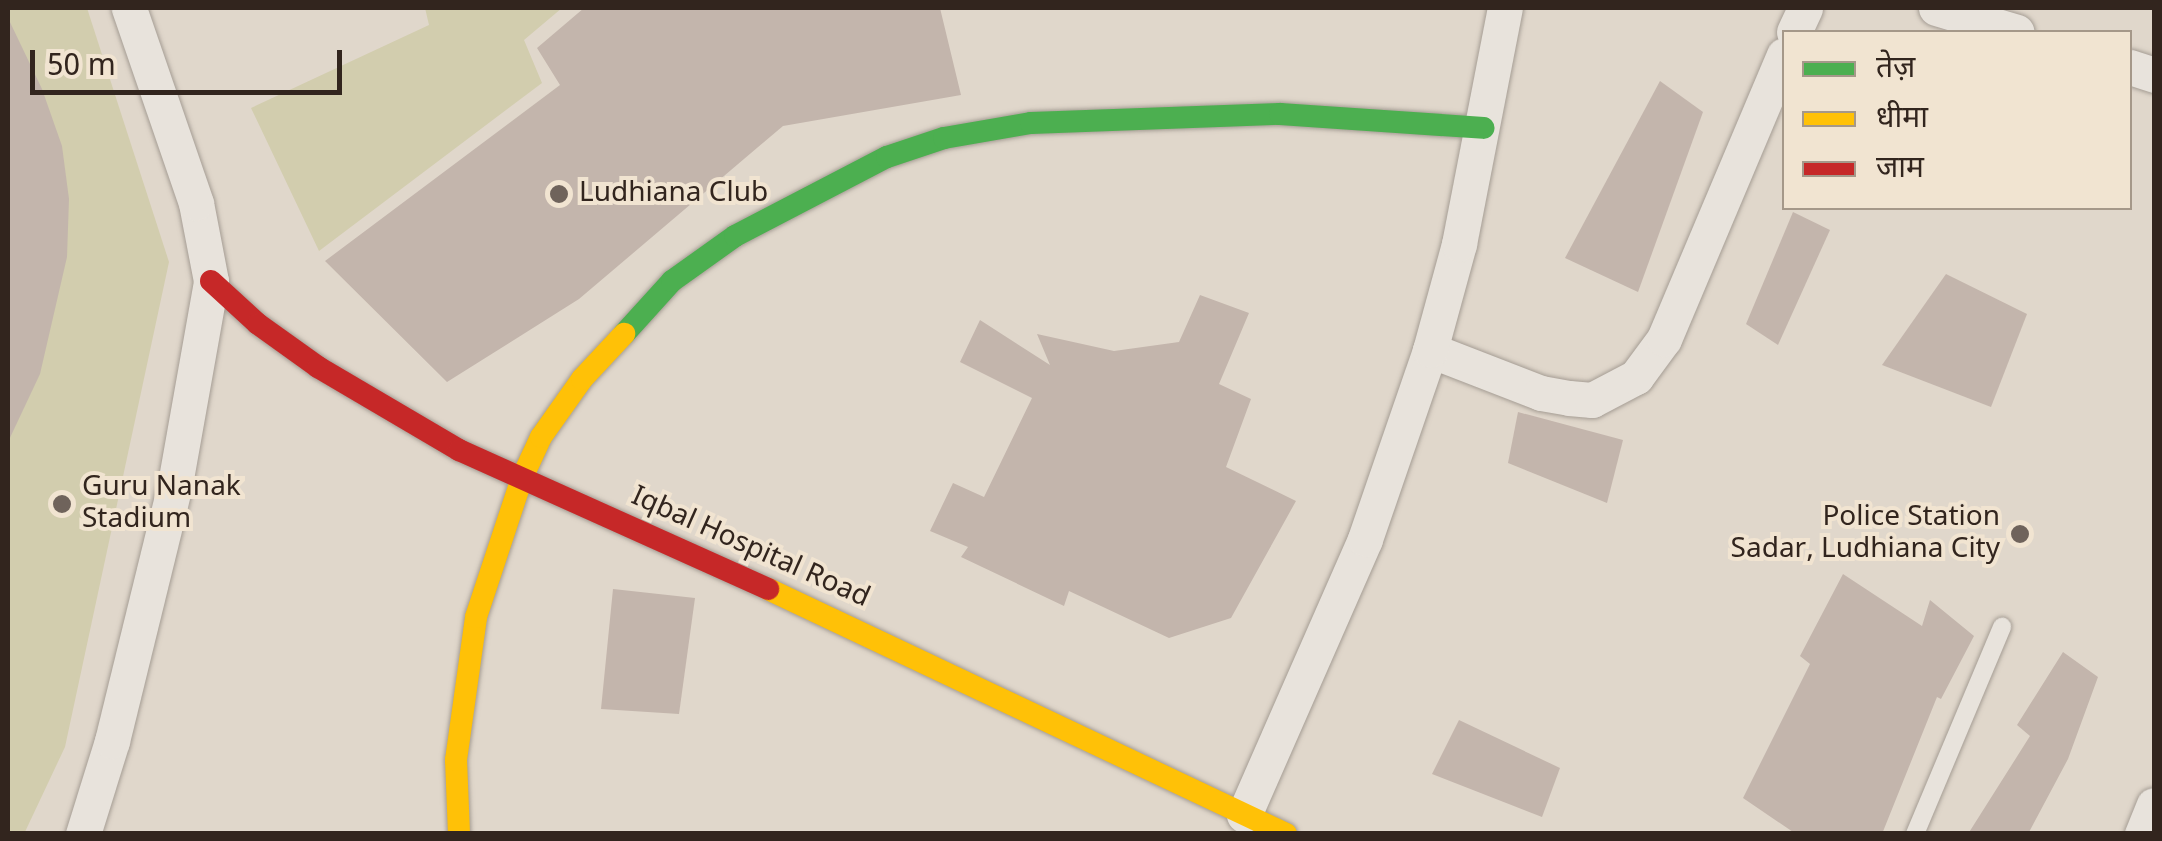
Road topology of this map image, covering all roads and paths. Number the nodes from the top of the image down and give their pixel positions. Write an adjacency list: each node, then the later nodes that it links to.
1 (129, 8): 7 (street)
2 (1505, 8): 6 (street)
3 (1936, 8): 4 (street)
4 (2010, 30)
5 (1782, 60): 8 (street)
6 (1484, 128): 8 (street); 9 (street)
7 (211, 281): 9 (street, Iqbal Hospital Road); 13 (street)
8 (1430, 350): 12 (street)
9 (522, 478): 12 (street, Iqbal Hospital Road); 14 (street)
10 (2002, 627): 16 (lane)
11 (2154, 805): 17 (street)
12 (1244, 815): 15 (street, Iqbal Hospital Road)
13 (83, 834)
14 (458, 834)
15 (1286, 834)
16 (1915, 834)
17 (2142, 834)

